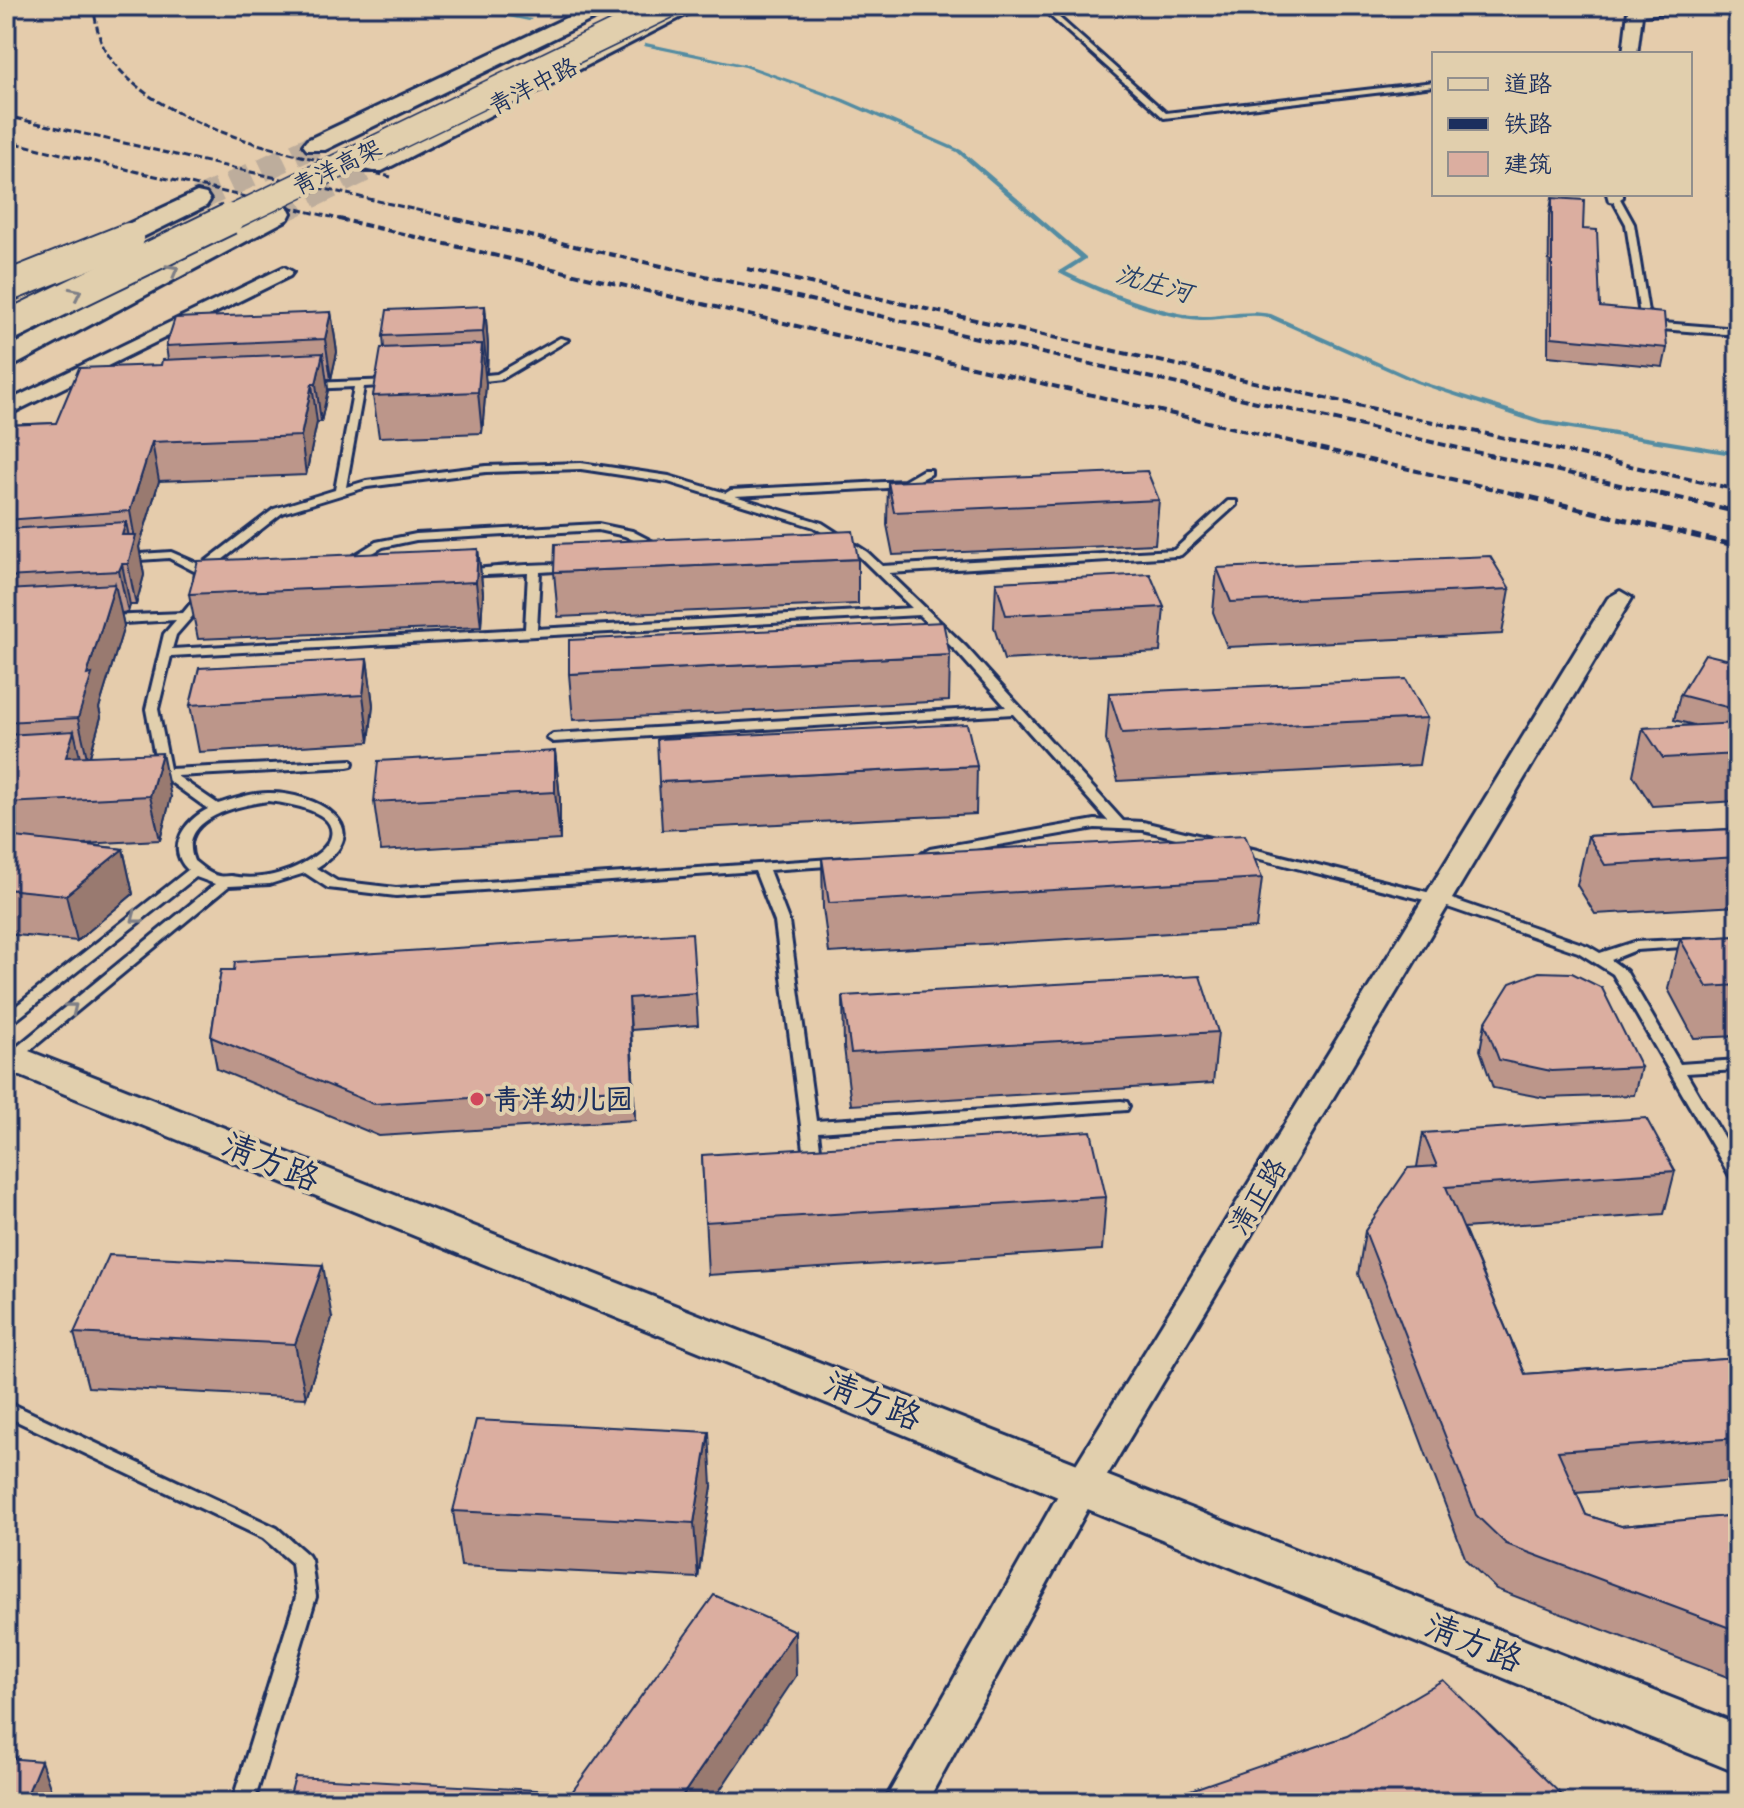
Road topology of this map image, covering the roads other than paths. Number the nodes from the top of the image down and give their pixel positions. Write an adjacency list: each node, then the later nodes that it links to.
1 (609, 6): 9 (main road, 青洋中路)
2 (627, 6): 12 (main road, 青洋高架)
3 (668, 6): 18 (main road, 青洋高架, one-way to 3, bridge)
4 (692, 6): 10 (main road, 青洋中路)
5 (1042, 6): 8 (lane)
6 (1705, 6): 7 (street)
7 (1630, 52)
8 (1432, 84)
9 (316, 145)
10 (373, 166)
11 (1615, 196): 19 (lane)
12 (205, 202): 15 (main road); 16 (main road); 17 (main road, 青洋高架)
13 (278, 213): 21 (main road, one-way to 13)
14 (284, 272): 26 (street)
15 (6, 280)
16 (6, 290)
17 (6, 303)
18 (6, 327)
19 (1738, 332)
20 (563, 340): 22 (lane)
21 (6, 361)
22 (447, 381)
23 (403, 383): 24 (lane)
24 (359, 385): 25 (lane); 28 (lane)
25 (298, 387)
26 (6, 410)
27 (927, 472): 29 (lane)
28 (340, 492): 29 (lane); 37 (lane)
29 (720, 494): 32 (lane)
30 (1232, 503): 38 (lane)
31 (670, 554): 39 (lane)
32 (863, 554): 33 (lane); 38 (lane)
33 (833, 555)
34 (111, 558): 37 (lane)
35 (579, 567): 36 (lane)
36 (534, 569): 40 (lane); 47 (lane)
37 (202, 570): 42 (lane)
38 (879, 570): 44 (lane)
39 (333, 571)
40 (455, 574)
41 (214, 587): 42 (lane)
42 (200, 588): 45 (lane)
43 (1620, 598): 62 (street, 清正路)
44 (922, 611): 47 (lane); 49 (lane)
45 (186, 616): 46 (lane); 48 (lane)
46 (96, 621)
47 (531, 633): 48 (lane)
48 (165, 653): 53 (lane)
49 (1015, 710): 50 (lane); 55 (lane)
50 (553, 738)
51 (347, 763): 53 (lane)
52 (147, 765): 53 (lane)
53 (164, 769): 54 (lane)
54 (217, 809): 58 (lane); 60 (lane)
55 (1119, 825): 56 (lane); 62 (lane)
56 (917, 854)
57 (856, 860): 59 (lane)
58 (305, 867): 59 (lane); 61 (lane)
59 (761, 868): 69 (lane)
60 (198, 869): 61 (lane); 65 (lane, one-way to 65)
61 (228, 880): 65 (lane, one-way to 61)
62 (1438, 899): 64 (lane); 73 (street, 清正路)
63 (1708, 941): 64 (lane)
64 (1599, 959): 67 (lane)
65 (8, 1045): 73 (street, 清方路)
66 (1738, 1065): 67 (lane)
67 (1675, 1069): 71 (lane)
68 (1121, 1106): 69 (lane)
69 (809, 1127): 70 (lane)
70 (815, 1170)
71 (1738, 1176)
72 (6, 1408): 75 (lane)
73 (1083, 1484): 74 (street, 清方路); 76 (street, 清正路)
74 (1738, 1749)
75 (243, 1802)
76 (905, 1802)

